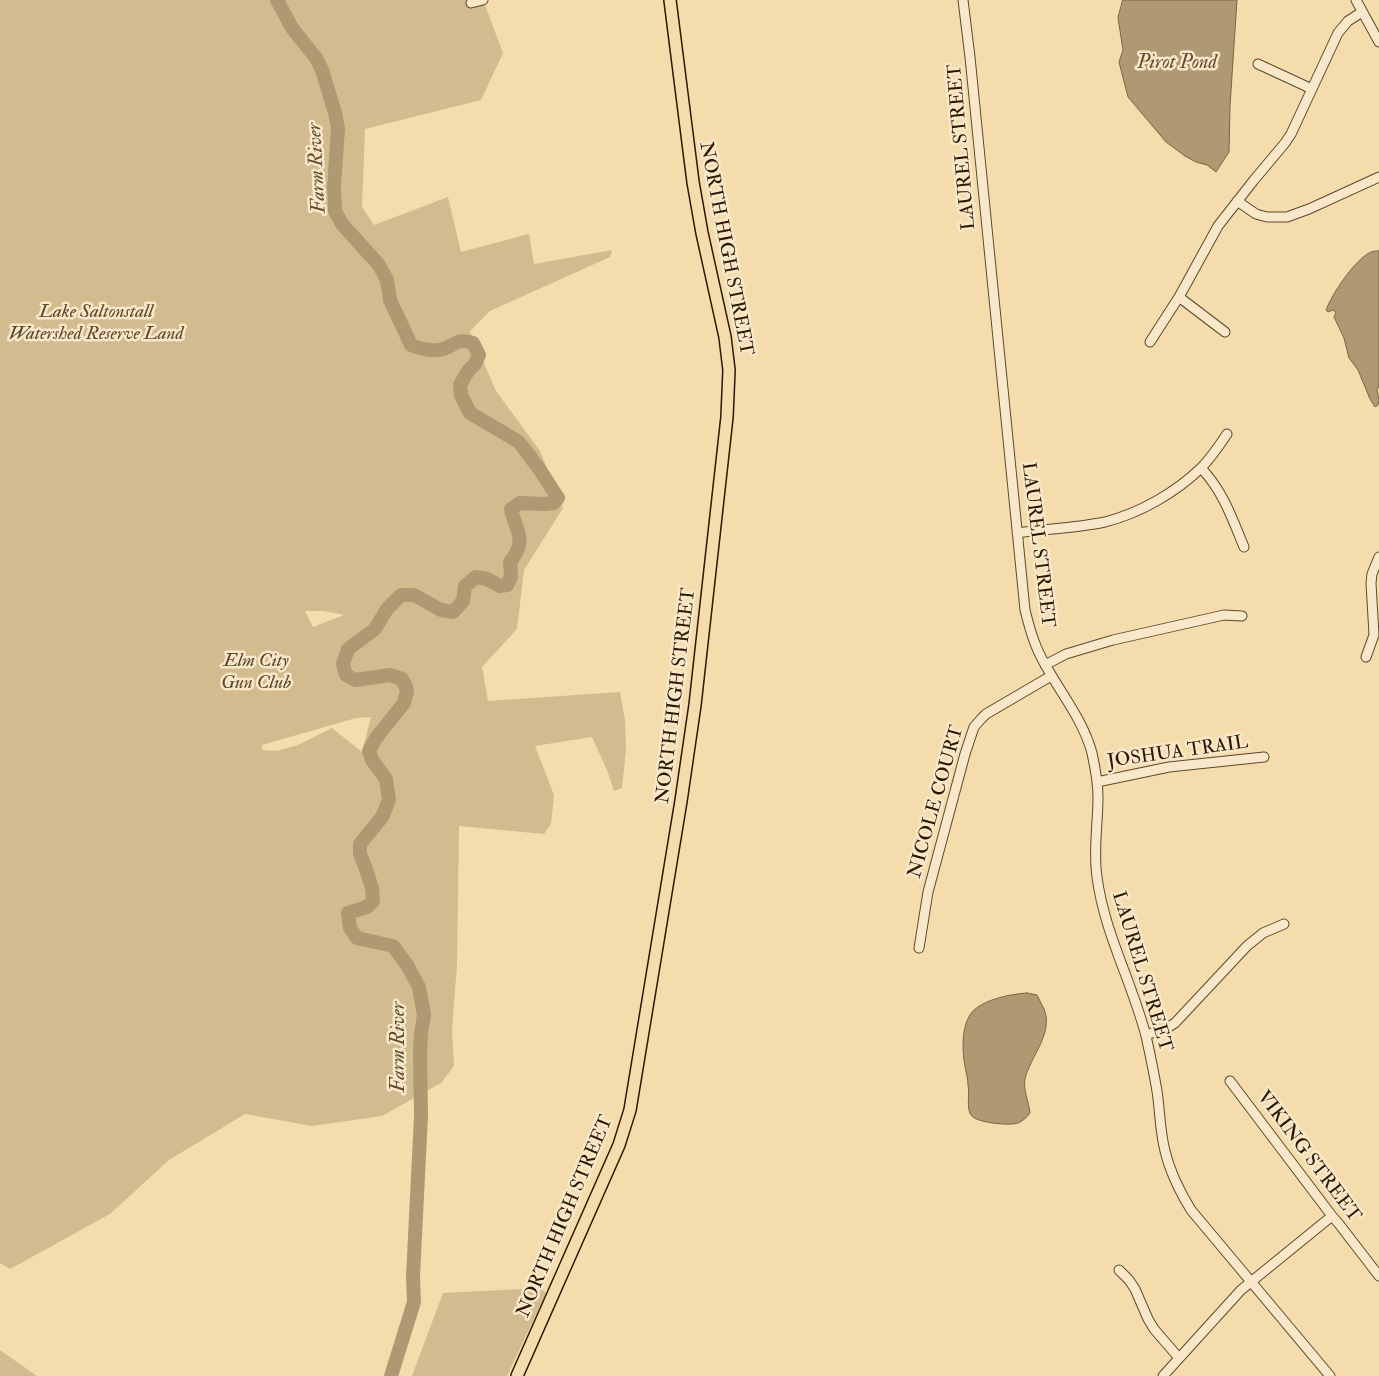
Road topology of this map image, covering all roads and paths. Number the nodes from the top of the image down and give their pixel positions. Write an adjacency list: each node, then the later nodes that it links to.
1 (483, 0): 5 (street)
2 (670, 0): 35 (main road, NORTH HIGH STREET)
3 (963, 0): 17 (street, LAUREL STREET)
4 (1356, 0): 6 (street)
5 (471, 3)
6 (1362, 12): 7 (street); 9 (street)
7 (1379, 42)
8 (1258, 64): 9 (street)
9 (1312, 89): 11 (street)
10 (1379, 177): 11 (street)
11 (1237, 201): 12 (street)
12 (1178, 297): 13 (street); 14 (street)
13 (1225, 332)
14 (1150, 342)
15 (1226, 434): 16 (street)
16 (1201, 468): 17 (street); 18 (street)
17 (1017, 533): 22 (street, LAUREL STREET)
18 (1244, 547)
19 (1379, 557): 21 (street)
20 (1242, 616): 22 (street)
21 (1366, 657)
22 (1045, 665): 23 (street, LAUREL STREET)
23 (1051, 676): 25 (street, LAUREL STREET); 27 (street, NICOLE COURT)
24 (1264, 757): 25 (street, JOSHUA TRAIL)
25 (1097, 782): 28 (street, LAUREL STREET)
26 (1284, 924): 28 (street)
27 (919, 948)
28 (1146, 1035): 33 (street, LAUREL STREET)
29 (1230, 1081): 30 (street, VIKING STREET)
30 (1332, 1216): 32 (street, VIKING STREET); 33 (street)
31 (1119, 1270): 34 (street)
32 (1379, 1276)
33 (1251, 1282): 34 (street); 37 (street, LAUREL STREET)
34 (1179, 1358): 36 (street)
35 (517, 1376)
36 (1163, 1376)
37 (1330, 1376)

